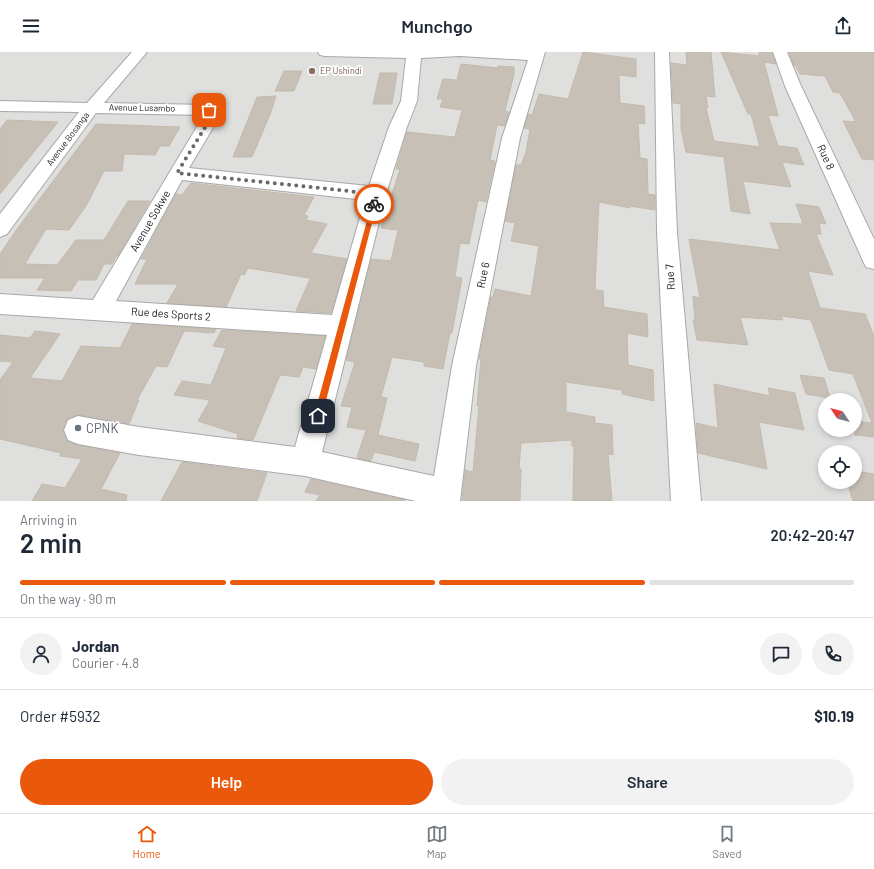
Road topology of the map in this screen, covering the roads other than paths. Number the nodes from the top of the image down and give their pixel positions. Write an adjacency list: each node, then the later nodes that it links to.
1 (140, 52): 9 (street, Avenue Bosanga)
2 (325, 52): 6 (street)
3 (460, 52): 6 (street); 7 (street)
4 (662, 52): 21 (street, Rue 7)
5 (780, 52): 14 (street, Rue 8)
6 (414, 54): 12 (street)
7 (537, 54): 20 (street, Rue 6)
8 (0, 106): 9 (street, Avenue Lusambo)
9 (92, 107): 10 (street, Avenue Lusambo); 13 (street, Avenue Bosanga)
10 (212, 112): 11 (street, Avenue Sokwe)
11 (177, 173): 12 (street); 16 (street, Avenue Sokwe)
12 (376, 194): 17 (street)
13 (0, 229)
14 (874, 261)
15 (0, 304): 16 (street, Rue des Sports 2)
16 (99, 310): 17 (street, Rue des Sports 2)
17 (342, 326): 19 (street)
18 (78, 430): 19 (street)
19 (305, 462): 20 (street)
20 (445, 497)
21 (686, 501)

